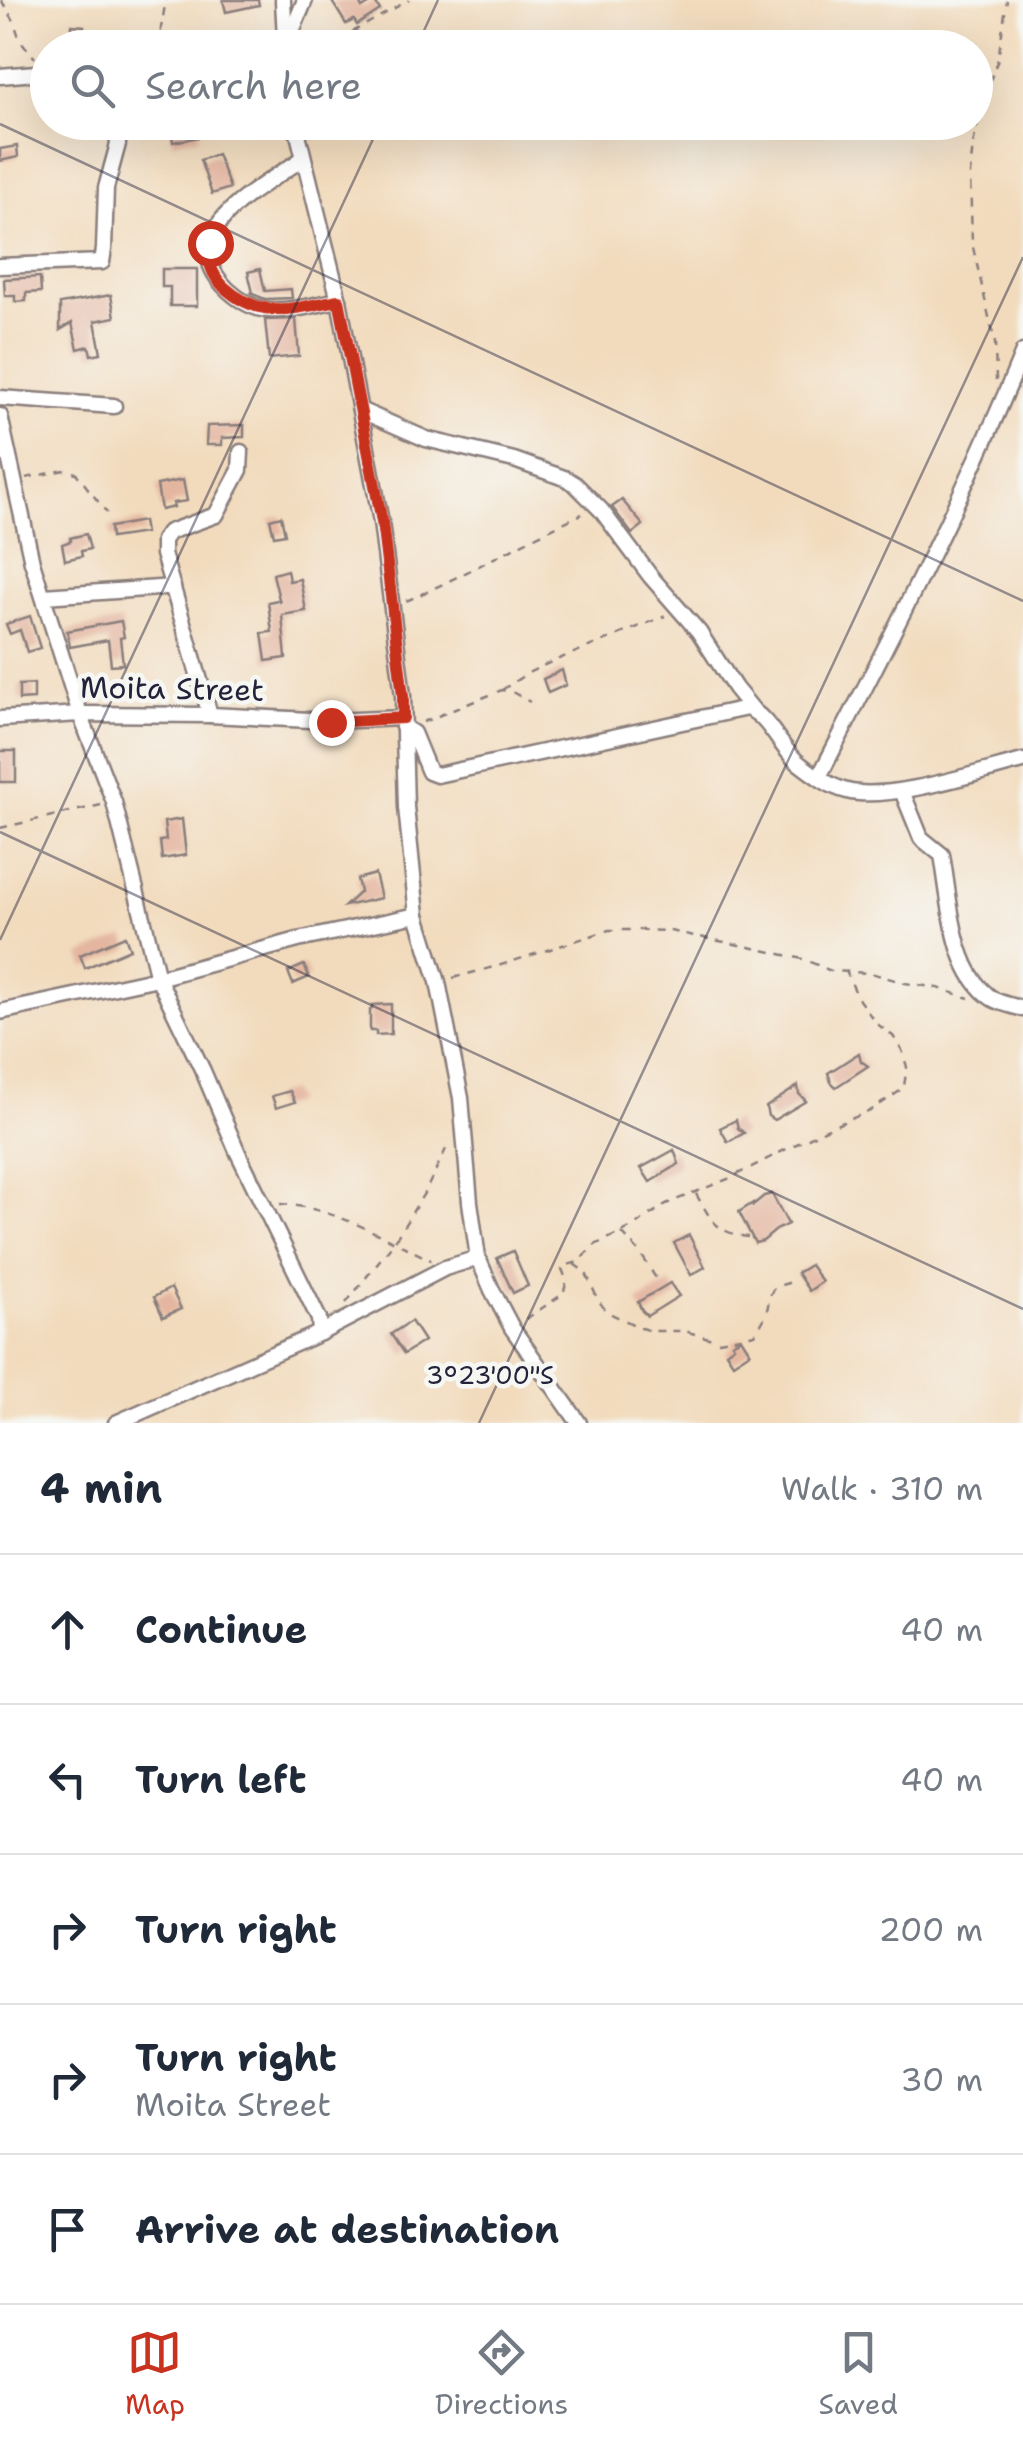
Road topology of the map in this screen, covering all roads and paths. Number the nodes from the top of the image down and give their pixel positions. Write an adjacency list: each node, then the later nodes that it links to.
1 (1, 0): 11 (path)
2 (166, 0): 7 (path)
3 (283, 0): 8 (street)
4 (305, 0): 9 (street)
5 (409, 0): 10 (path)
6 (1007, 0): 12 (path)
7 (160, 30)
8 (284, 30)
9 (292, 30)
10 (356, 30)
11 (30, 52)
12 (993, 72)
13 (30, 73): 14 (street)
14 (0, 76)
15 (118, 140): 19 (street)
16 (298, 140): 18 (street)
17 (974, 140): 23 (path)
18 (302, 159): 20 (street); 20 (street)
19 (0, 266)
20 (339, 300): 25 (street)
21 (1023, 352): 23 (street)
22 (0, 398): 24 (street)
23 (1003, 401): 43 (street)
24 (114, 406)
25 (362, 411): 29 (street); 33 (street)
26 (0, 416): 28 (street)
27 (241, 452): 31 (street)
28 (15, 480): 30 (path); 32 (street)
29 (597, 506): 33 (path); 34 (street)
30 (107, 514)
31 (173, 587): 32 (street); 39 (street)
32 (44, 596): 38 (street)
33 (391, 608): 41 (street)
34 (680, 610): 35 (path); 37 (street)
35 (502, 690): 36 (path); 41 (path)
36 (530, 702)
37 (753, 710): 41 (street); 43 (street)
38 (80, 714): 39 (street, Moita Street); 40 (street, Moita Street); 45 (street)
39 (210, 714): 41 (street, Moita Street)
40 (0, 719)
41 (405, 725): 47 (street)
42 (1023, 761): 44 (street)
43 (819, 777): 44 (street)
44 (902, 791): 51 (street)
45 (114, 802): 46 (path); 49 (street)
46 (0, 828)
47 (417, 914): 49 (street); 50 (street)
48 (846, 972): 50 (path); 51 (path); 55 (path)
49 (158, 978): 53 (street); 56 (street)
50 (438, 982): 60 (street)
51 (995, 1000): 52 (street)
52 (1023, 1009)
53 (0, 1012)
54 (448, 1144): 59 (path)
55 (696, 1193): 57 (path); 58 (path)
56 (262, 1203): 59 (path); 67 (street)
57 (622, 1232): 61 (path); 63 (path)
58 (748, 1237)
59 (394, 1242): 62 (path); 65 (path)
60 (478, 1258): 62 (street); 66 (street)
61 (572, 1263): 64 (path); 66 (path)
62 (445, 1268): 67 (street)
63 (657, 1280)
64 (792, 1282)
65 (347, 1302)
66 (512, 1328): 69 (street)
67 (320, 1333): 68 (street)
68 (116, 1423)
69 (579, 1423)

